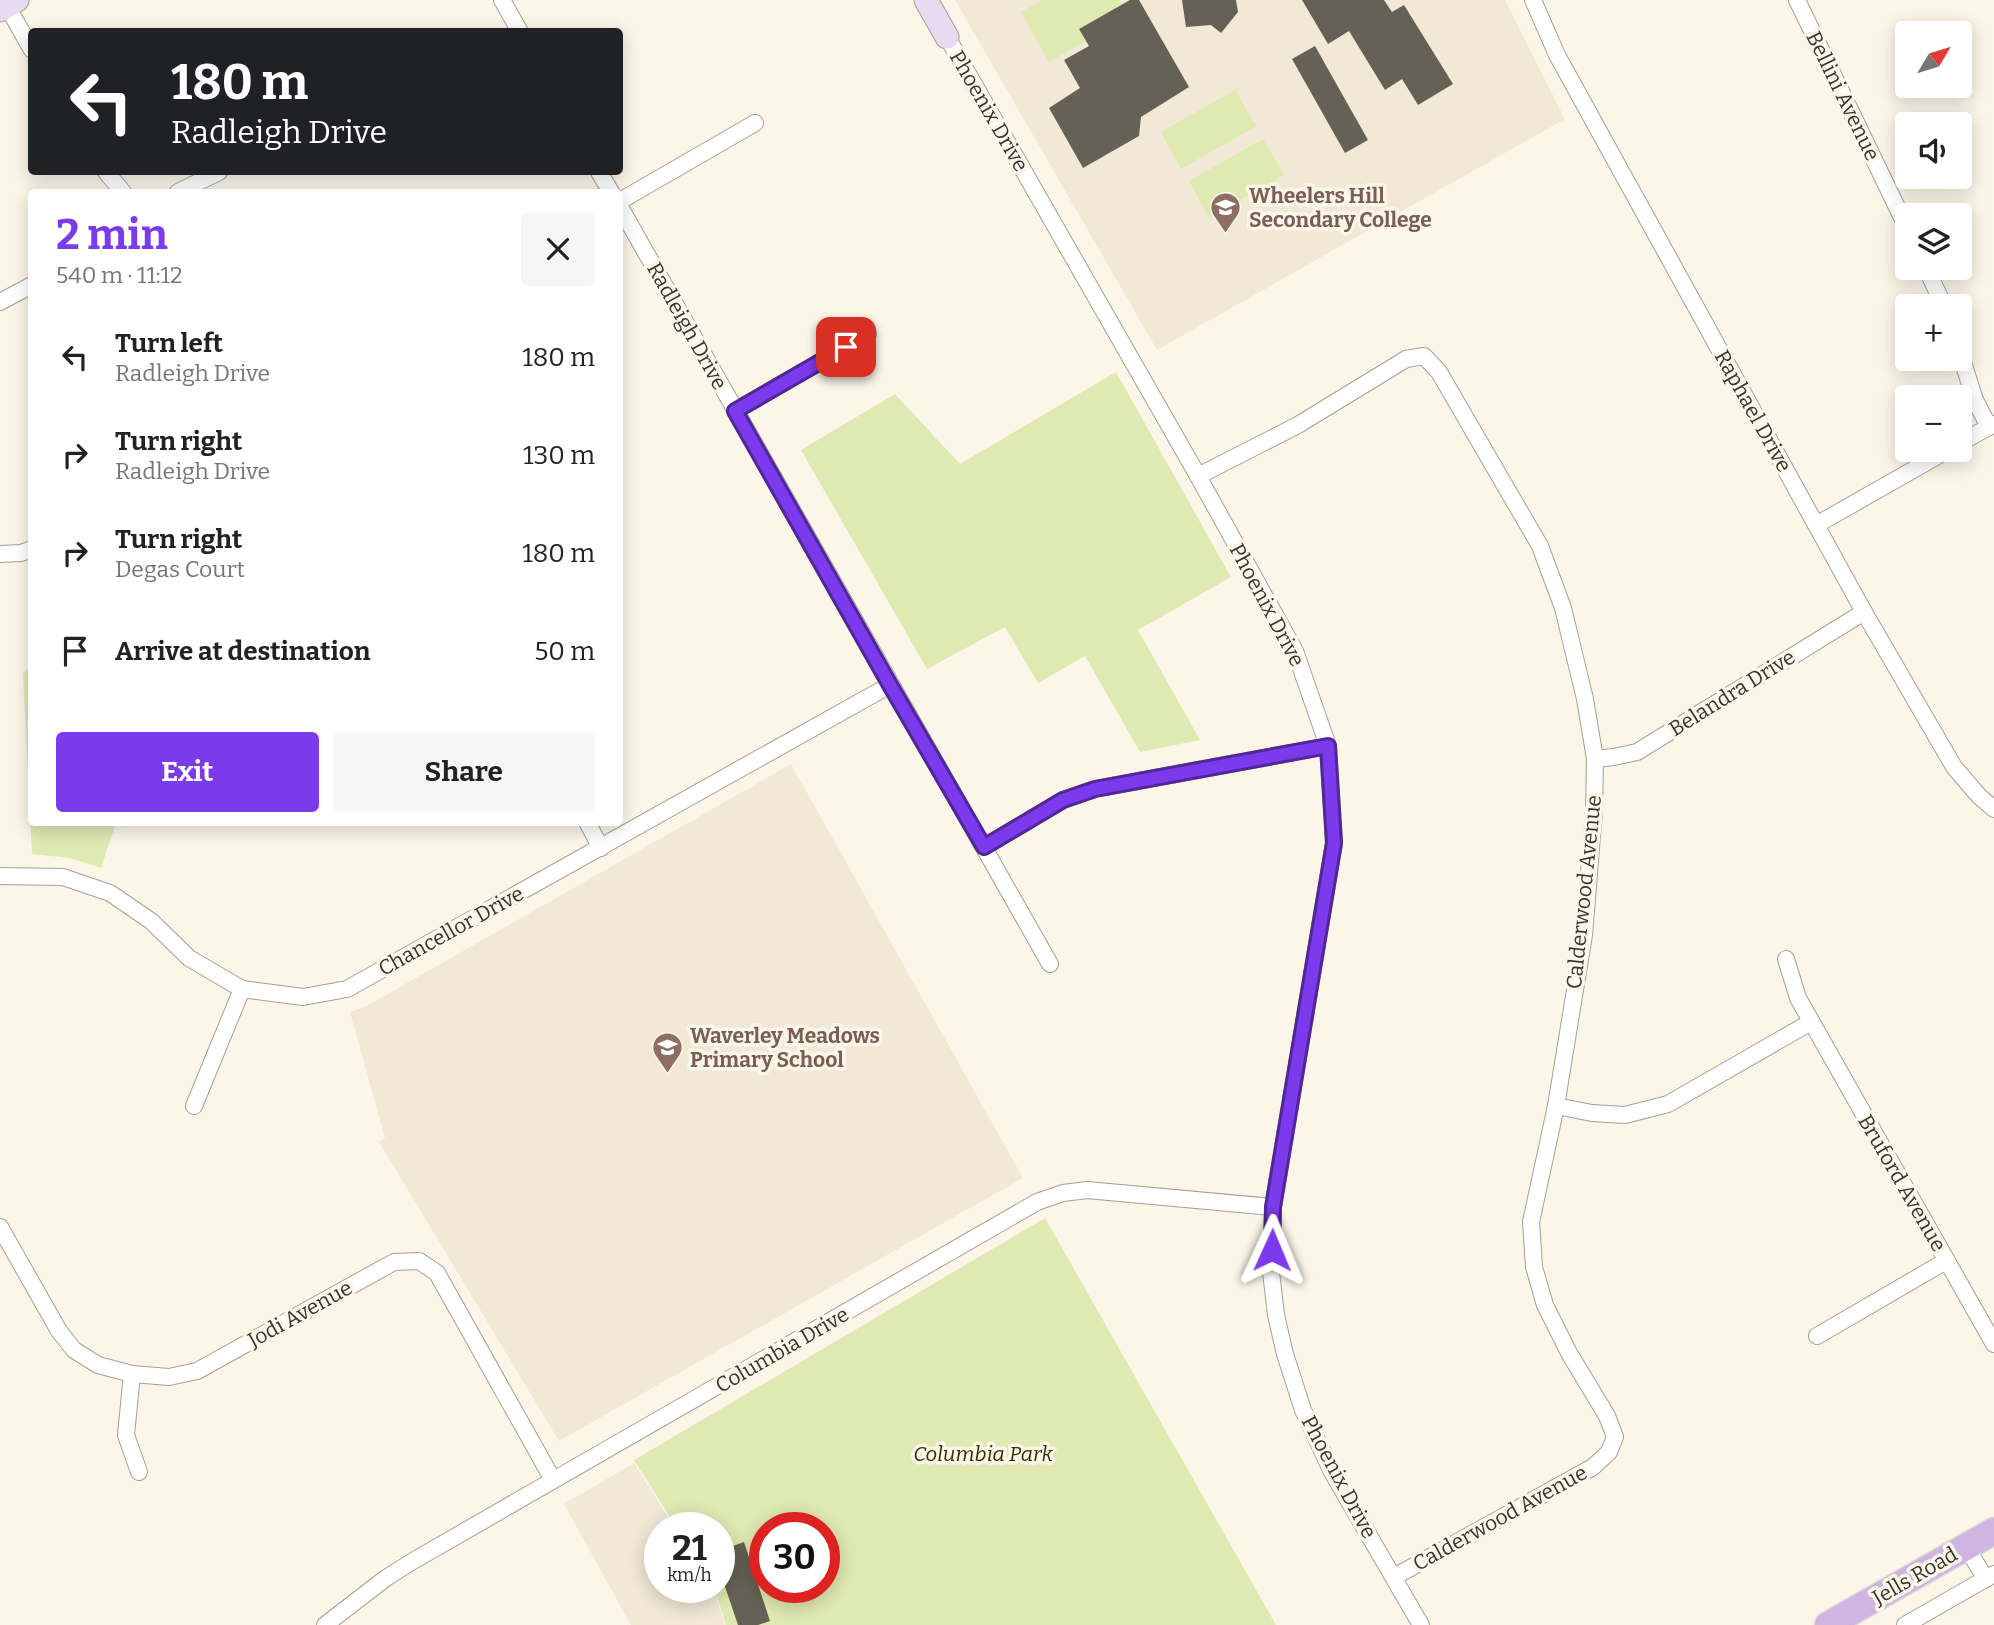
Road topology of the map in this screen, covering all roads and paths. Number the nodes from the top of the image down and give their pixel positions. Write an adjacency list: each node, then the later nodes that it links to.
1 (926, 0): 7 (street, Phoenix Drive)
2 (1533, 0): 26 (street, Raphael Drive)
3 (1797, 0): 15 (street, Bellini Avenue)
4 (505, 1): 6 (street)
5 (8, 5): 8 (street)
6 (518, 28)
7 (947, 37): 25 (street, Phoenix Drive)
8 (28, 42)
9 (755, 123): 14 (street)
10 (109, 175): 12 (street)
11 (213, 175): 13 (street)
12 (120, 189)
13 (184, 189)
14 (623, 199)
15 (1895, 203)
16 (623, 212): 21 (street, Radleigh Drive)
17 (28, 287): 18 (street)
18 (0, 302)
19 (868, 334): 21 (street)
20 (1966, 371): 22 (street)
21 (735, 411): 30 (street, Radleigh Drive)
22 (1992, 425): 23 (street)
23 (1972, 436)
24 (1927, 462): 26 (street)
25 (1198, 477): 31 (street, Phoenix Drive); 32 (street, Calderwood Avenue)
26 (1816, 525): 29 (street, Raphael Drive)
27 (28, 550): 28 (street)
28 (0, 554)
29 (1864, 612): 32 (street, Belandra Drive); 33 (street, Raphael Drive)
30 (890, 685): 35 (street, Radleigh Drive); 36 (street, Chancellor Drive)
31 (1328, 746): 35 (street); 44 (street, Phoenix Drive)
32 (1595, 759): 43 (street, Calderwood Avenue)
33 (1994, 809)
34 (589, 826): 36 (street)
35 (984, 847): 39 (street, Radleigh Drive)
36 (601, 848): 40 (street, Chancellor Drive)
37 (0, 876): 40 (street, Chancellor Drive)
38 (1786, 959): 41 (street, Bruford Avenue)
39 (1050, 964)
40 (242, 989): 42 (street)
41 (1811, 1022): 43 (street); 46 (street, Bruford Avenue)
42 (194, 1106)
43 (1556, 1106): 55 (street, Calderwood Avenue)
44 (1273, 1207): 51 (street, Columbia Drive); 55 (street, Phoenix Drive)
45 (0, 1227): 49 (street, Jodi Avenue)
46 (1946, 1261): 47 (street); 48 (street, Bruford Avenue)
47 (1817, 1336)
48 (1994, 1344)
49 (132, 1374): 50 (street); 51 (street, Jodi Avenue)
50 (139, 1472)
51 (554, 1480): 56 (street, Columbia Drive)
52 (1994, 1531): 53 (main road, Jells Road)
53 (1966, 1547): 54 (street, Jells Road); 58 (main road, Jells Road)
54 (1990, 1576): 59 (street, Jells Road)
55 (1394, 1577): 57 (street, Phoenix Drive)
56 (325, 1625)
57 (1421, 1625)
58 (1828, 1625)
59 (1905, 1625)

